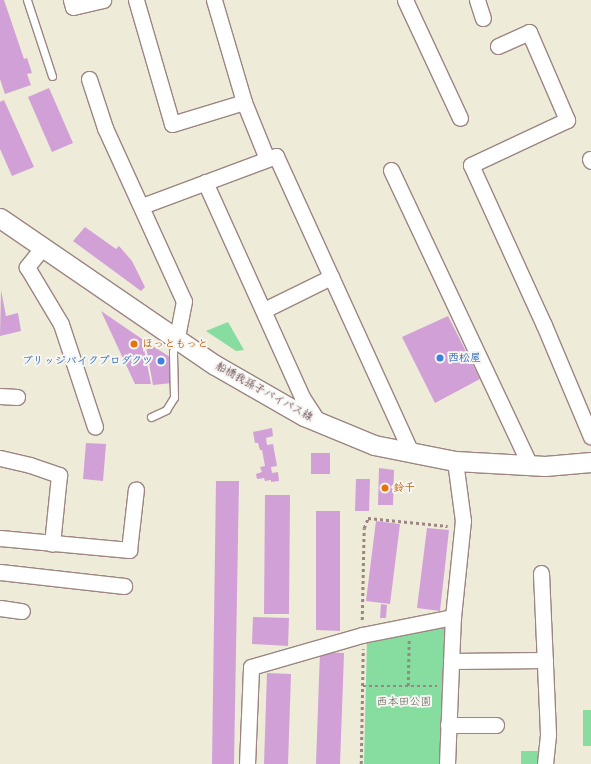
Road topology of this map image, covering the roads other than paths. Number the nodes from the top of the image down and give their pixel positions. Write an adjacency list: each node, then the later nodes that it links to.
1 (27, 0): 10 (lane)
2 (71, 0): 3 (street)
3 (103, 0)
4 (136, 0): 12 (street)
5 (214, 0): 12 (street)
6 (405, 0): 13 (street)
7 (477, 0): 8 (street)
8 (483, 18)
9 (498, 46): 28 (street)
10 (52, 76)
11 (89, 79): 17 (street)
12 (244, 102): 14 (street)
13 (460, 118)
14 (266, 159): 16 (street); 20 (street)
15 (392, 170): 33 (street)
16 (205, 182): 17 (street); 21 (street)
17 (142, 206): 22 (street)
18 (0, 218): 19 (street, 船橋我孫子バイパス線)
19 (42, 247): 22 (street, 船橋我孫子バイパス線); 27 (street)
20 (331, 277): 21 (street); 29 (street)
21 (264, 310): 26 (street)
22 (177, 337): 25 (lane); 26 (street, 船橋我孫子バイパス線)
23 (0, 396): 24 (street)
24 (17, 397)
25 (151, 417)
26 (318, 422): 29 (street, 船橋我孫子バイパス線)
27 (95, 427)
28 (591, 437)
29 (411, 452): 31 (street, 船橋我孫子バイパス線)
30 (0, 458): 36 (street)
31 (455, 461): 33 (street, 船橋我孫子バイパス線); 42 (street)
32 (591, 462): 33 (street, 船橋我孫子バイパス線)
33 (530, 465)
34 (136, 489): 36 (street)
35 (0, 538): 36 (street)
36 (52, 544)
37 (0, 572): 39 (street)
38 (541, 573): 43 (street)
39 (124, 586)
40 (0, 608): 41 (street)
41 (22, 611)
42 (453, 617): 44 (street); 47 (street)
43 (545, 660): 44 (street); 49 (street)
44 (451, 661): 45 (street)
45 (448, 725): 46 (street); 48 (street)
46 (496, 725)
47 (247, 764)
48 (447, 764)
49 (545, 764)

